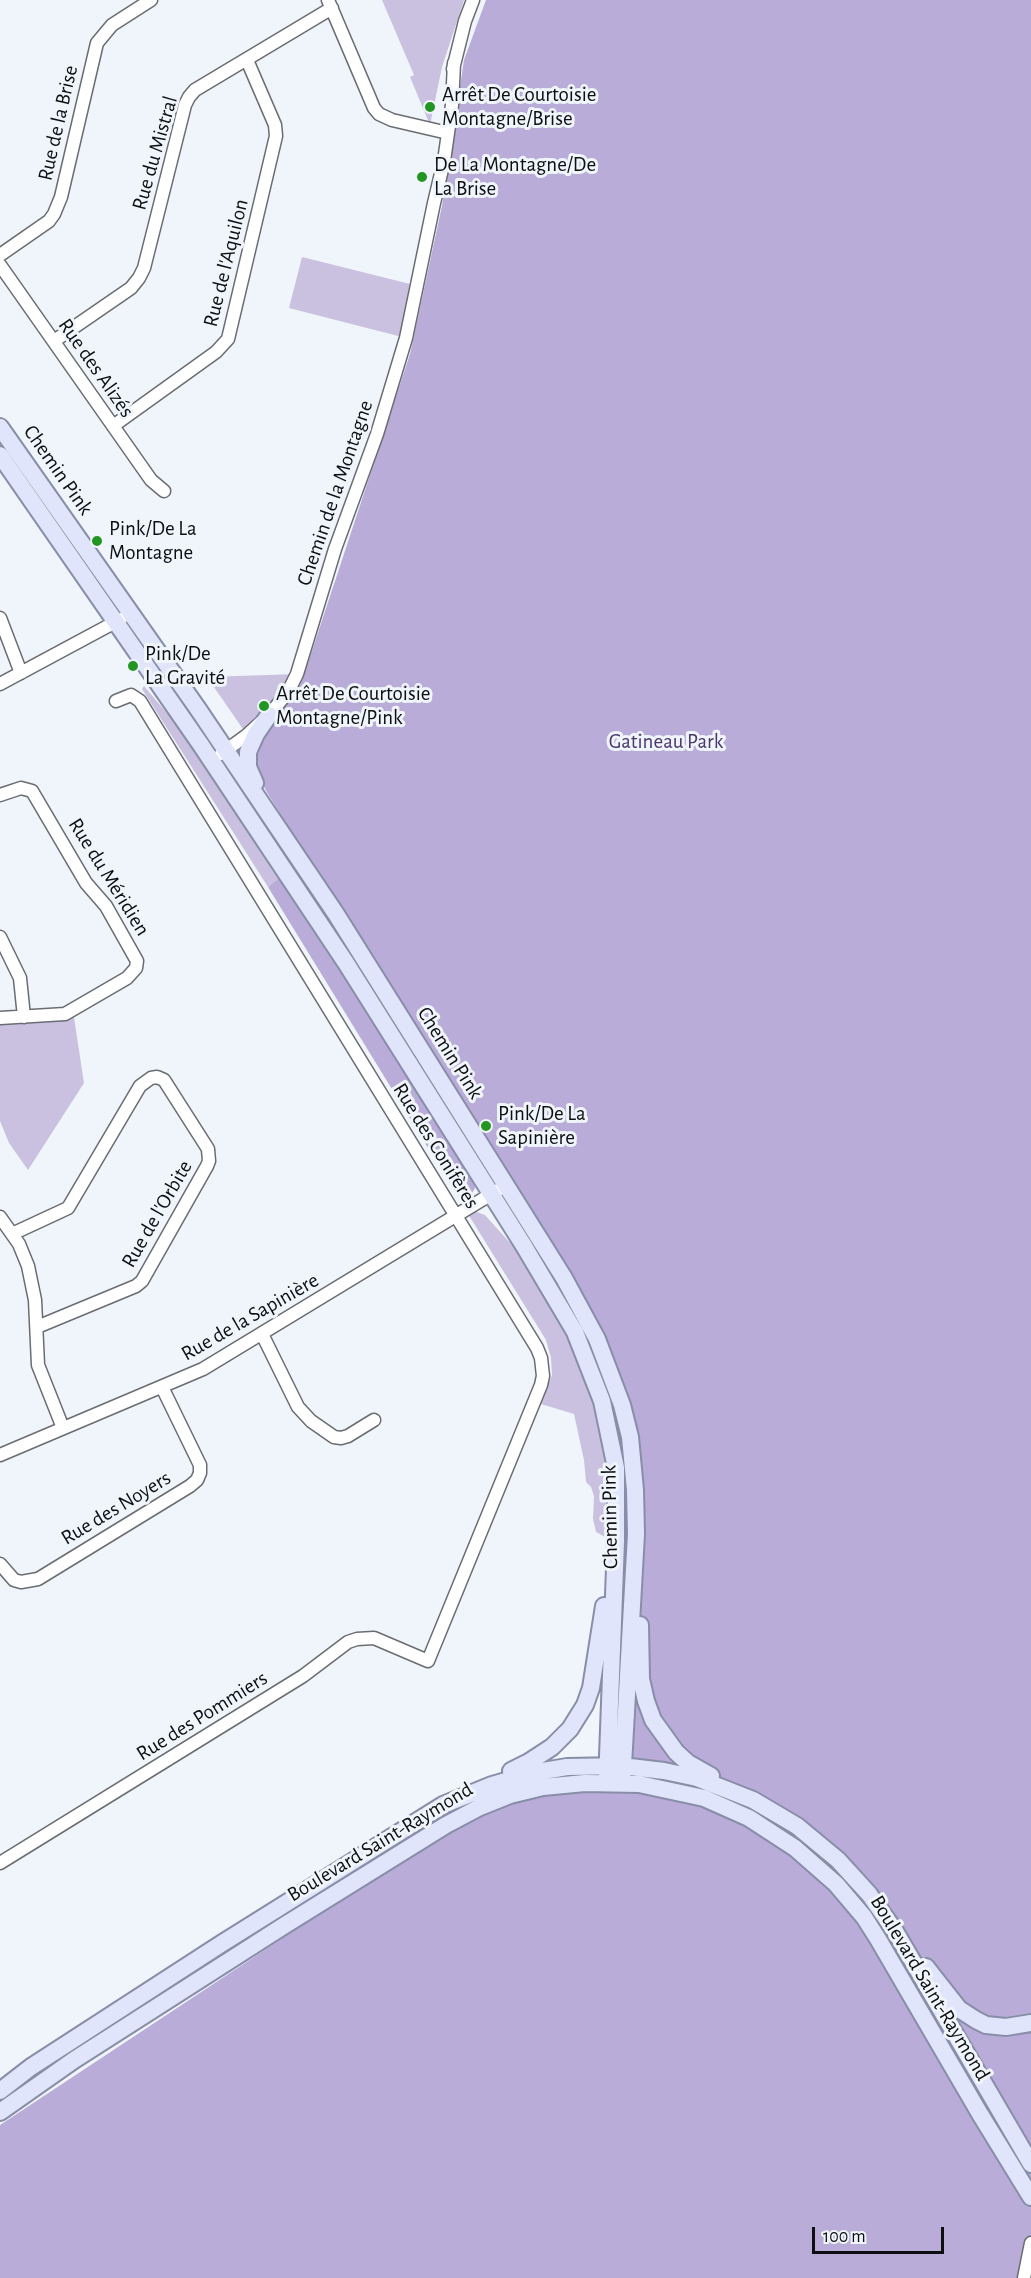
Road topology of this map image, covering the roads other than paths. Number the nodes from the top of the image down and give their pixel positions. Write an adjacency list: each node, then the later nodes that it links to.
1 (151, 0): 6 (street, Rue de la Brise)
2 (473, 0): 5 (street, Chemin de la Montagne)
3 (330, 4): 4 (street, Rue du Mistral); 5 (street)
4 (248, 60): 8 (street, Rue du Mistral); 9 (street, Rue de l'Aquilon)
5 (445, 132): 18 (street, Chemin de la Montagne)
6 (0, 255)
7 (0, 265): 8 (street, Rue des Alizés)
8 (54, 341): 9 (street, Rue des Alizés)
9 (113, 426): 12 (street, Rue des Alizés)
10 (0, 427): 13 (main road, Chemin Pink)
11 (0, 455): 13 (main road, Chemin Pink)
12 (164, 491)
13 (123, 617): 15 (street); 19 (main road, Chemin Pink); 20 (main road, Chemin Pink)
14 (0, 618): 15 (street)
15 (21, 673): 16 (street)
16 (0, 684)
17 (116, 701): 27 (street, Rue des Conifères)
18 (269, 715): 19 (street, Chemin de la Montagne); 22 (main road)
19 (226, 751): 20 (street, Chemin de la Montagne); 22 (main road, Chemin Pink)
20 (212, 761): 26 (main road, Chemin Pink)
21 (0, 795): 24 (street, Rue du Méridien)
22 (336, 914): 26 (main road, Chemin Pink)
23 (0, 937): 24 (street)
24 (24, 1017): 25 (street, Rue du Méridien)
25 (0, 1018)
26 (498, 1190): 27 (street, Rue de la Sapinière); 36 (main road, Chemin Pink); 37 (main road, Chemin Pink)
27 (457, 1216): 31 (street, Rue de la Sapinière); 39 (street, Rue des Conifères)
28 (0, 1217): 29 (street)
29 (12, 1234): 30 (street); 30 (street, Rue de l'Orbite)
30 (37, 1327): 34 (street)
31 (262, 1334): 32 (street, Rue de la Sapinière); 33 (street)
32 (162, 1387): 34 (street, Rue de la Sapinière); 38 (street, Rue des Noyers)
33 (374, 1420)
34 (63, 1428): 35 (street, Rue de la Sapinière)
35 (0, 1455)
36 (636, 1534): 40 (main road, Chemin Pink); 41 (main road)
37 (616, 1541): 40 (main road, Chemin Pink); 42 (main road)
38 (0, 1564)
39 (428, 1661): 43 (street, Rue des Pommiers)
40 (615, 1774): 41 (main road, Boulevard Saint-Raymond); 42 (main road, Boulevard Saint-Raymond); 47 (main road, Boulevard Saint-Raymond); 49 (main road, Boulevard Saint-Raymond)
41 (753, 1800): 44 (main road, Boulevard Saint-Raymond)
42 (443, 1805): 46 (main road, Boulevard Saint-Raymond)
43 (0, 1863)
44 (869, 1894): 45 (main road); 48 (main road, Boulevard Saint-Raymond)
45 (1031, 2023)
46 (0, 2091)
47 (0, 2112)
48 (1031, 2164)
49 (1031, 2197)
50 (1031, 2244): 51 (street)
51 (1024, 2278)

